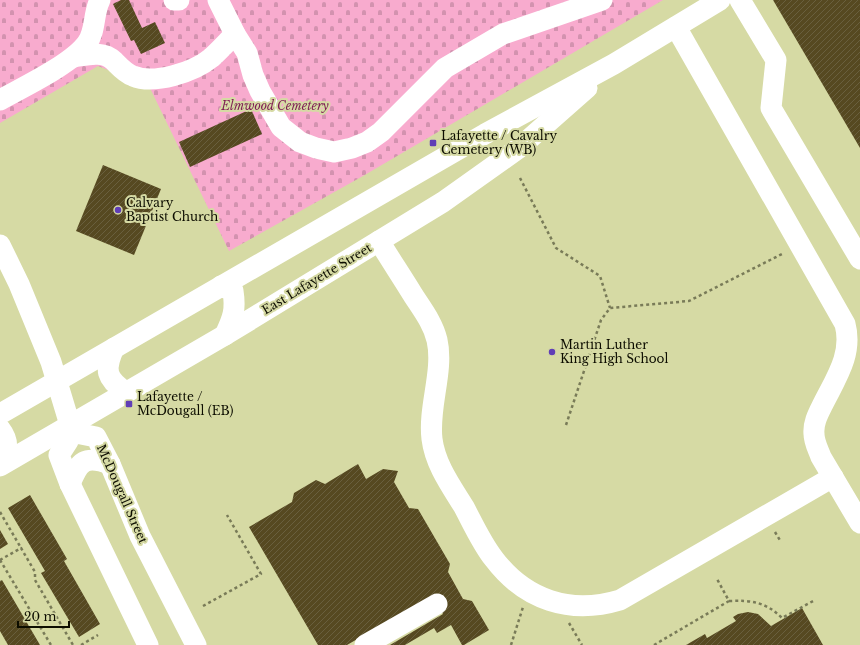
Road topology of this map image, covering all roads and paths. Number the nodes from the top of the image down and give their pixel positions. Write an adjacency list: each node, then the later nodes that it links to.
1 (100, 0): 10 (street)
2 (174, 0): 3 (street)
3 (179, 0)
4 (218, 0): 9 (street)
5 (602, 0): 9 (street)
6 (720, 0): 8 (street, East Lafayette Street)
7 (740, 0): 17 (street)
8 (676, 27): 11 (street, East Lafayette Street); 30 (street)
9 (235, 34): 10 (street)
10 (74, 57): 12 (street)
11 (614, 64): 14 (street, East Lafayette Street); 18 (street, East Lafayette Street)
12 (0, 100)
13 (520, 178): 19 (path)
14 (379, 241): 20 (street, East Lafayette Street); 30 (street)
15 (0, 247): 22 (street)
16 (782, 254): 19 (path)
17 (860, 259)
18 (221, 286): 20 (street); 21 (street, East Lafayette Street)
19 (610, 308): 26 (path)
20 (225, 335): 23 (street, East Lafayette Street)
21 (114, 348): 22 (street, East Lafayette Street); 23 (street)
22 (57, 382): 24 (street, East Lafayette Street); 25 (street)
23 (126, 392): 25 (street, East Lafayette Street)
24 (0, 414)
25 (70, 425): 28 (street, McDougall Street); 29 (street, East Lafayette Street); 31 (street)
26 (566, 425)
27 (0, 429): 29 (street)
28 (110, 464): 31 (street); 49 (street, McDougall Street)
29 (1, 465)
30 (833, 478): 34 (street)
31 (70, 484): 48 (street)
32 (0, 512): 35 (path)
33 (227, 515): 42 (path)
34 (860, 522)
35 (21, 548): 36 (path); 46 (path)
36 (0, 560): 45 (path)
37 (717, 579): 39 (path)
38 (815, 600): 39 (path)
39 (729, 601): 53 (path)
40 (437, 604): 50 (street)
41 (523, 605): 51 (path)
42 (202, 606)
43 (567, 620): 52 (path)
44 (98, 635): 47 (path)
45 (51, 645)
46 (73, 645)
47 (81, 645)
48 (148, 645)
49 (196, 645)
50 (365, 645)
51 (511, 645)
52 (582, 645)
53 (654, 645)

